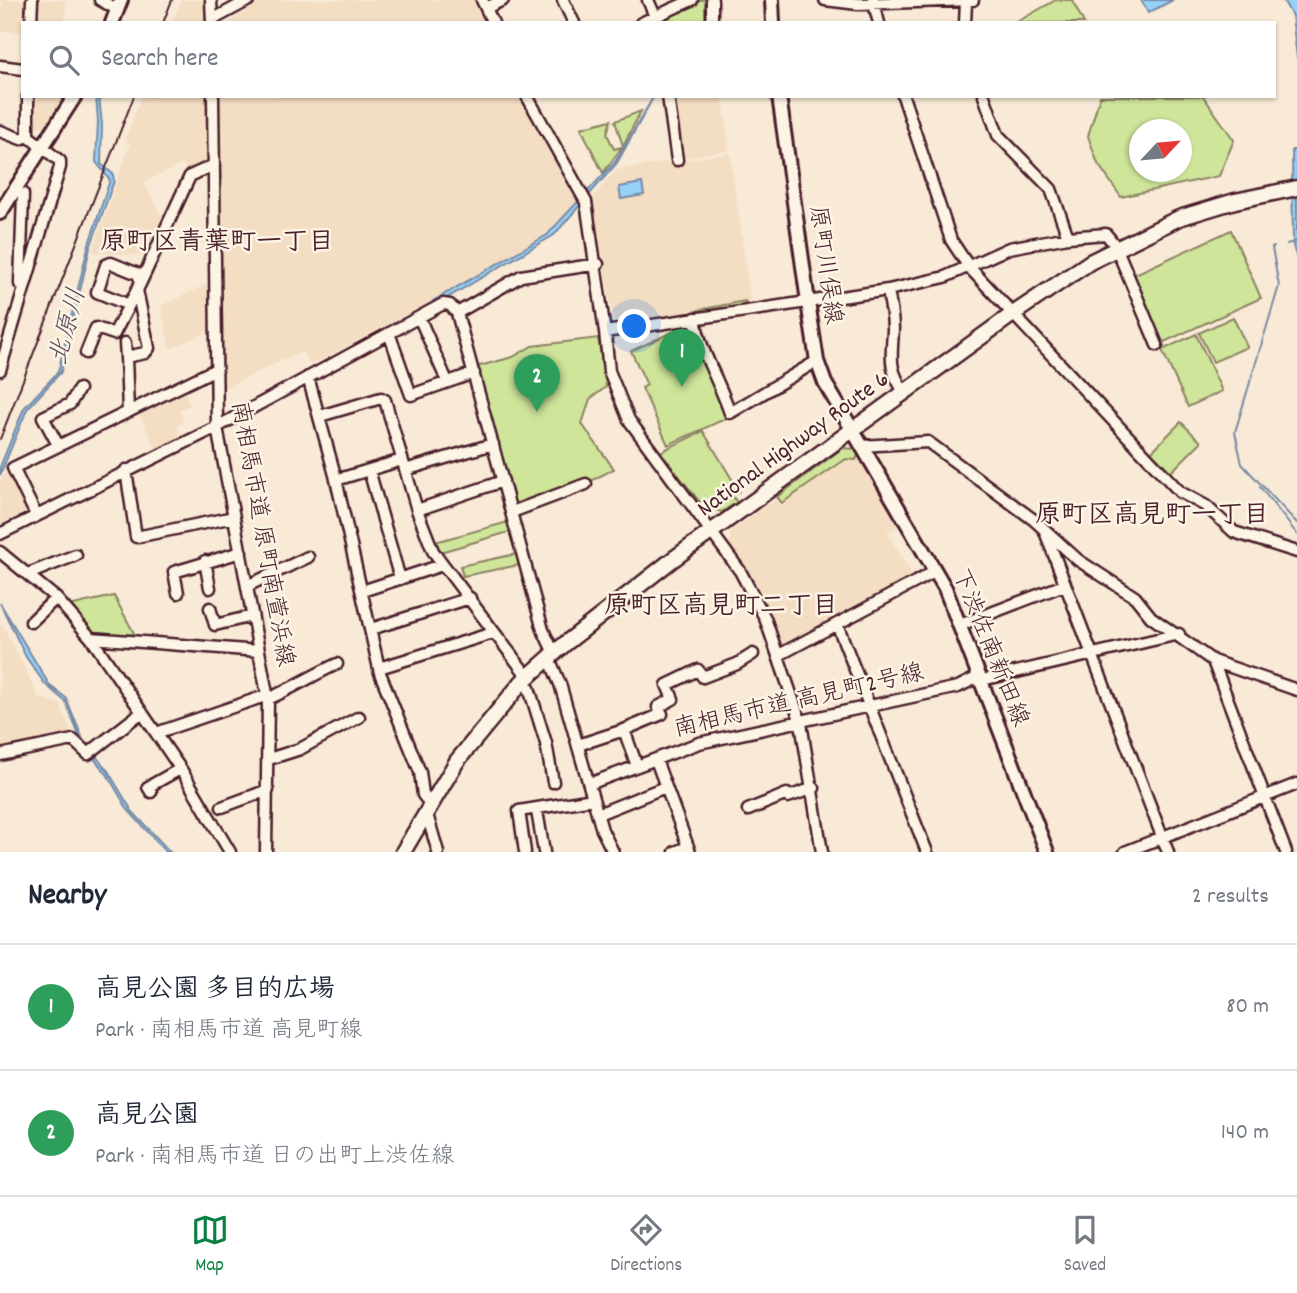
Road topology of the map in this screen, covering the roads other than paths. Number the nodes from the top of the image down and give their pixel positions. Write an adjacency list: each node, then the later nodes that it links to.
1 (32, 0): 17 (street)
2 (100, 0): 15 (street)
3 (211, 0): 18 (street)
4 (249, 0): 18 (street)
5 (503, 0): 14 (street)
6 (563, 0): 20 (street)
7 (648, 0): 16 (street)
8 (692, 0): 16 (street)
9 (712, 0): 21 (street)
10 (772, 0): 22 (main road)
11 (825, 0): 12 (street)
12 (874, 1): 13 (street); 23 (street)
13 (969, 1): 24 (street)
14 (484, 4): 19 (street)
15 (119, 5)
16 (657, 20)
17 (31, 21)
18 (212, 21)
19 (492, 21)
20 (573, 21)
21 (712, 21)
22 (773, 21)
23 (879, 21)
24 (965, 21)
25 (0, 66): 26 (street)
26 (21, 69)
27 (28, 98): 36 (street)
28 (74, 98): 37 (main road)
29 (213, 98): 39 (street, 南相馬市道 原町南萱浜線)
30 (528, 98): 46 (street)
31 (668, 98): 38 (street)
32 (779, 98): 51 (main road, 原町川俣線)
33 (904, 98): 47 (street)
34 (985, 98): 43 (street)
35 (0, 131): 36 (street)
36 (28, 136): 37 (street)
37 (44, 146): 42 (main road); 50 (street)
38 (677, 160)
39 (214, 164): 48 (street); 64 (street, 南相馬市道 原町南萱浜線)
40 (1297, 188): 54 (highway, National Highway Route 6)
41 (23, 194): 50 (street)
42 (0, 213)
43 (1068, 237): 44 (street); 47 (street)
44 (1114, 244)
45 (1121, 258): 60 (street)
46 (597, 264): 53 (street); 57 (street)
47 (969, 267): 49 (street); 54 (street)
48 (139, 286): 52 (street); 52 (street); 62 (street)
49 (888, 290): 51 (street); 70 (street)
50 (20, 296): 65 (street)
51 (808, 302): 56 (street); 63 (main road, 原町川俣線)
52 (129, 305): 61 (street)
53 (457, 313): 55 (street); 66 (street)
54 (1013, 314): 70 (highway, National Highway Route 6); 93 (street)
55 (419, 317): 58 (street); 68 (street)
56 (695, 318): 57 (street); 63 (street)
57 (605, 332): 89 (street)
58 (389, 333): 67 (street); 68 (street)
59 (125, 343): 62 (street)
60 (1157, 345)
61 (86, 353)
62 (126, 357): 71 (street)
63 (817, 360): 74 (main road, 原町川俣線)
64 (216, 369): 71 (street); 73 (street, 南相馬市道 原町南萱浜線)
65 (0, 370)
66 (474, 373): 68 (street); 75 (street)
67 (308, 377): 72 (street); 73 (street)
68 (447, 381)
69 (79, 390): 76 (street)
70 (905, 393): 74 (highway, National Highway Route 6)
71 (128, 412): 76 (street)
72 (320, 416): 78 (street); 81 (street)
73 (217, 427): 79 (street); 87 (street, 南相馬市道 原町南萱浜線)
74 (853, 432): 77 (main road, 下渋佐南新田線); 89 (highway, National Highway Route 6)
75 (493, 444): 78 (street); 82 (street)
76 (58, 446): 86 (street)
77 (861, 446): 88 (street); 98 (main road, 下渋佐南新田線)
78 (404, 465): 80 (street); 84 (street)
79 (126, 470): 86 (street); 87 (street)
80 (369, 470): 81 (street); 100 (street)
81 (336, 480): 104 (street)
82 (503, 481): 84 (street); 85 (street)
83 (586, 484): 85 (street)
84 (417, 510): 97 (street)
85 (512, 512): 119 (street)
86 (36, 514): 90 (street)
87 (234, 517): 92 (street, 南相馬市道 原町南萱浜線)
88 (1043, 528): 101 (street); 115 (street)
89 (712, 533): 119 (highway, National Highway Route 6); 120 (street)
90 (0, 534)
91 (0, 552): 99 (street)
92 (241, 552): 96 (street); 102 (street, 南相馬市道 原町南萱浜線)
93 (1297, 552)
94 (76, 555): 99 (street)
95 (308, 557): 102 (street)
96 (205, 561): 103 (street); 105 (street)
97 (442, 565): 100 (street); 107 (street)
98 (936, 570): 111 (street); 112 (main road, 下渋佐南新田線)
99 (28, 574): 106 (street)
100 (400, 579): 104 (street)
101 (1064, 585): 112 (street); 121 (street)
102 (247, 586): 109 (street, 南相馬市道 原町南萱浜線)
103 (210, 588)
104 (362, 591): 113 (street)
105 (178, 593)
106 (57, 598): 110 (street); 116 (street)
107 (470, 598): 113 (street); 114 (street)
108 (210, 608): 109 (street)
109 (252, 616): 117 (street, 南相馬市道 原町南萱浜線)
110 (31, 622)
111 (837, 624): 120 (street); 129 (street)
112 (960, 625): 125 (main road, 下渋佐南新田線)
113 (371, 629): 124 (street)
114 (493, 633): 124 (street); 126 (street)
115 (1179, 634): 121 (street, 南相馬市道 高見町2号線); 122 (street)
116 (91, 638): 117 (street); 130 (street)
117 (259, 651): 128 (street, 南相馬市道 原町南萱浜線)
118 (753, 654): 133 (street)
119 (551, 655): 126 (highway, National Highway Route 6); 135 (street)
120 (779, 655): 132 (street)
121 (1091, 655): 125 (street, 南相馬市道 高見町2号線); 155 (street)
122 (1213, 661): 127 (street); 148 (street)
123 (337, 664): 128 (street)
124 (379, 668): 151 (street)
125 (981, 678): 129 (street, 南相馬市道 高見町2号線); 167 (main road, 下渋佐南新田線)
126 (525, 679): 141 (street); 151 (highway, National Highway Route 6)
127 (1297, 690)
128 (268, 697): 134 (street); 137 (street, 南相馬市道 原町南萱浜線)
129 (870, 707): 132 (street, 南相馬市道 高見町2号線); 166 (street)
130 (142, 712): 134 (street); 136 (street)
131 (359, 717): 137 (street)
132 (802, 723): 138 (street, 南相馬市道 高見町2号線); 145 (street)
133 (624, 730): 135 (street); 139 (street)
134 (156, 733): 140 (street)
135 (578, 746): 142 (street)
136 (0, 755)
137 (269, 759): 146 (street, 南相馬市道 原町南萱浜線)
138 (656, 760): 139 (street, 南相馬市道 高見町2号線); 144 (street)
139 (637, 766): 142 (street, 南相馬市道 高見町2号線)
140 (180, 769): 147 (street); 157 (street)
141 (553, 782)
142 (589, 784): 149 (street)
143 (1297, 784): 148 (street)
144 (665, 787): 154 (street); 156 (street)
145 (814, 788): 152 (street); 165 (street)
146 (268, 790): 150 (street); 158 (street, 南相馬市道 原町南萱浜線)
147 (151, 792)
148 (1264, 797): 155 (street); 170 (street)
149 (593, 799): 153 (street); 154 (street)
150 (222, 807)
151 (428, 807): 159 (highway, National Highway Route 6); 160 (street)
152 (747, 810)
153 (537, 811): 161 (street); 162 (street)
154 (598, 814): 163 (street)
155 (1162, 838): 168 (street); 169 (street)
156 (689, 849): 164 (street)
157 (230, 852)
158 (266, 852)
159 (403, 852)
160 (438, 852)
161 (525, 852)
162 (544, 852)
163 (613, 852)
164 (675, 852)
165 (822, 852)
166 (927, 852)
167 (1047, 852)
168 (1125, 852)
169 (1168, 852)
170 (1286, 852)

